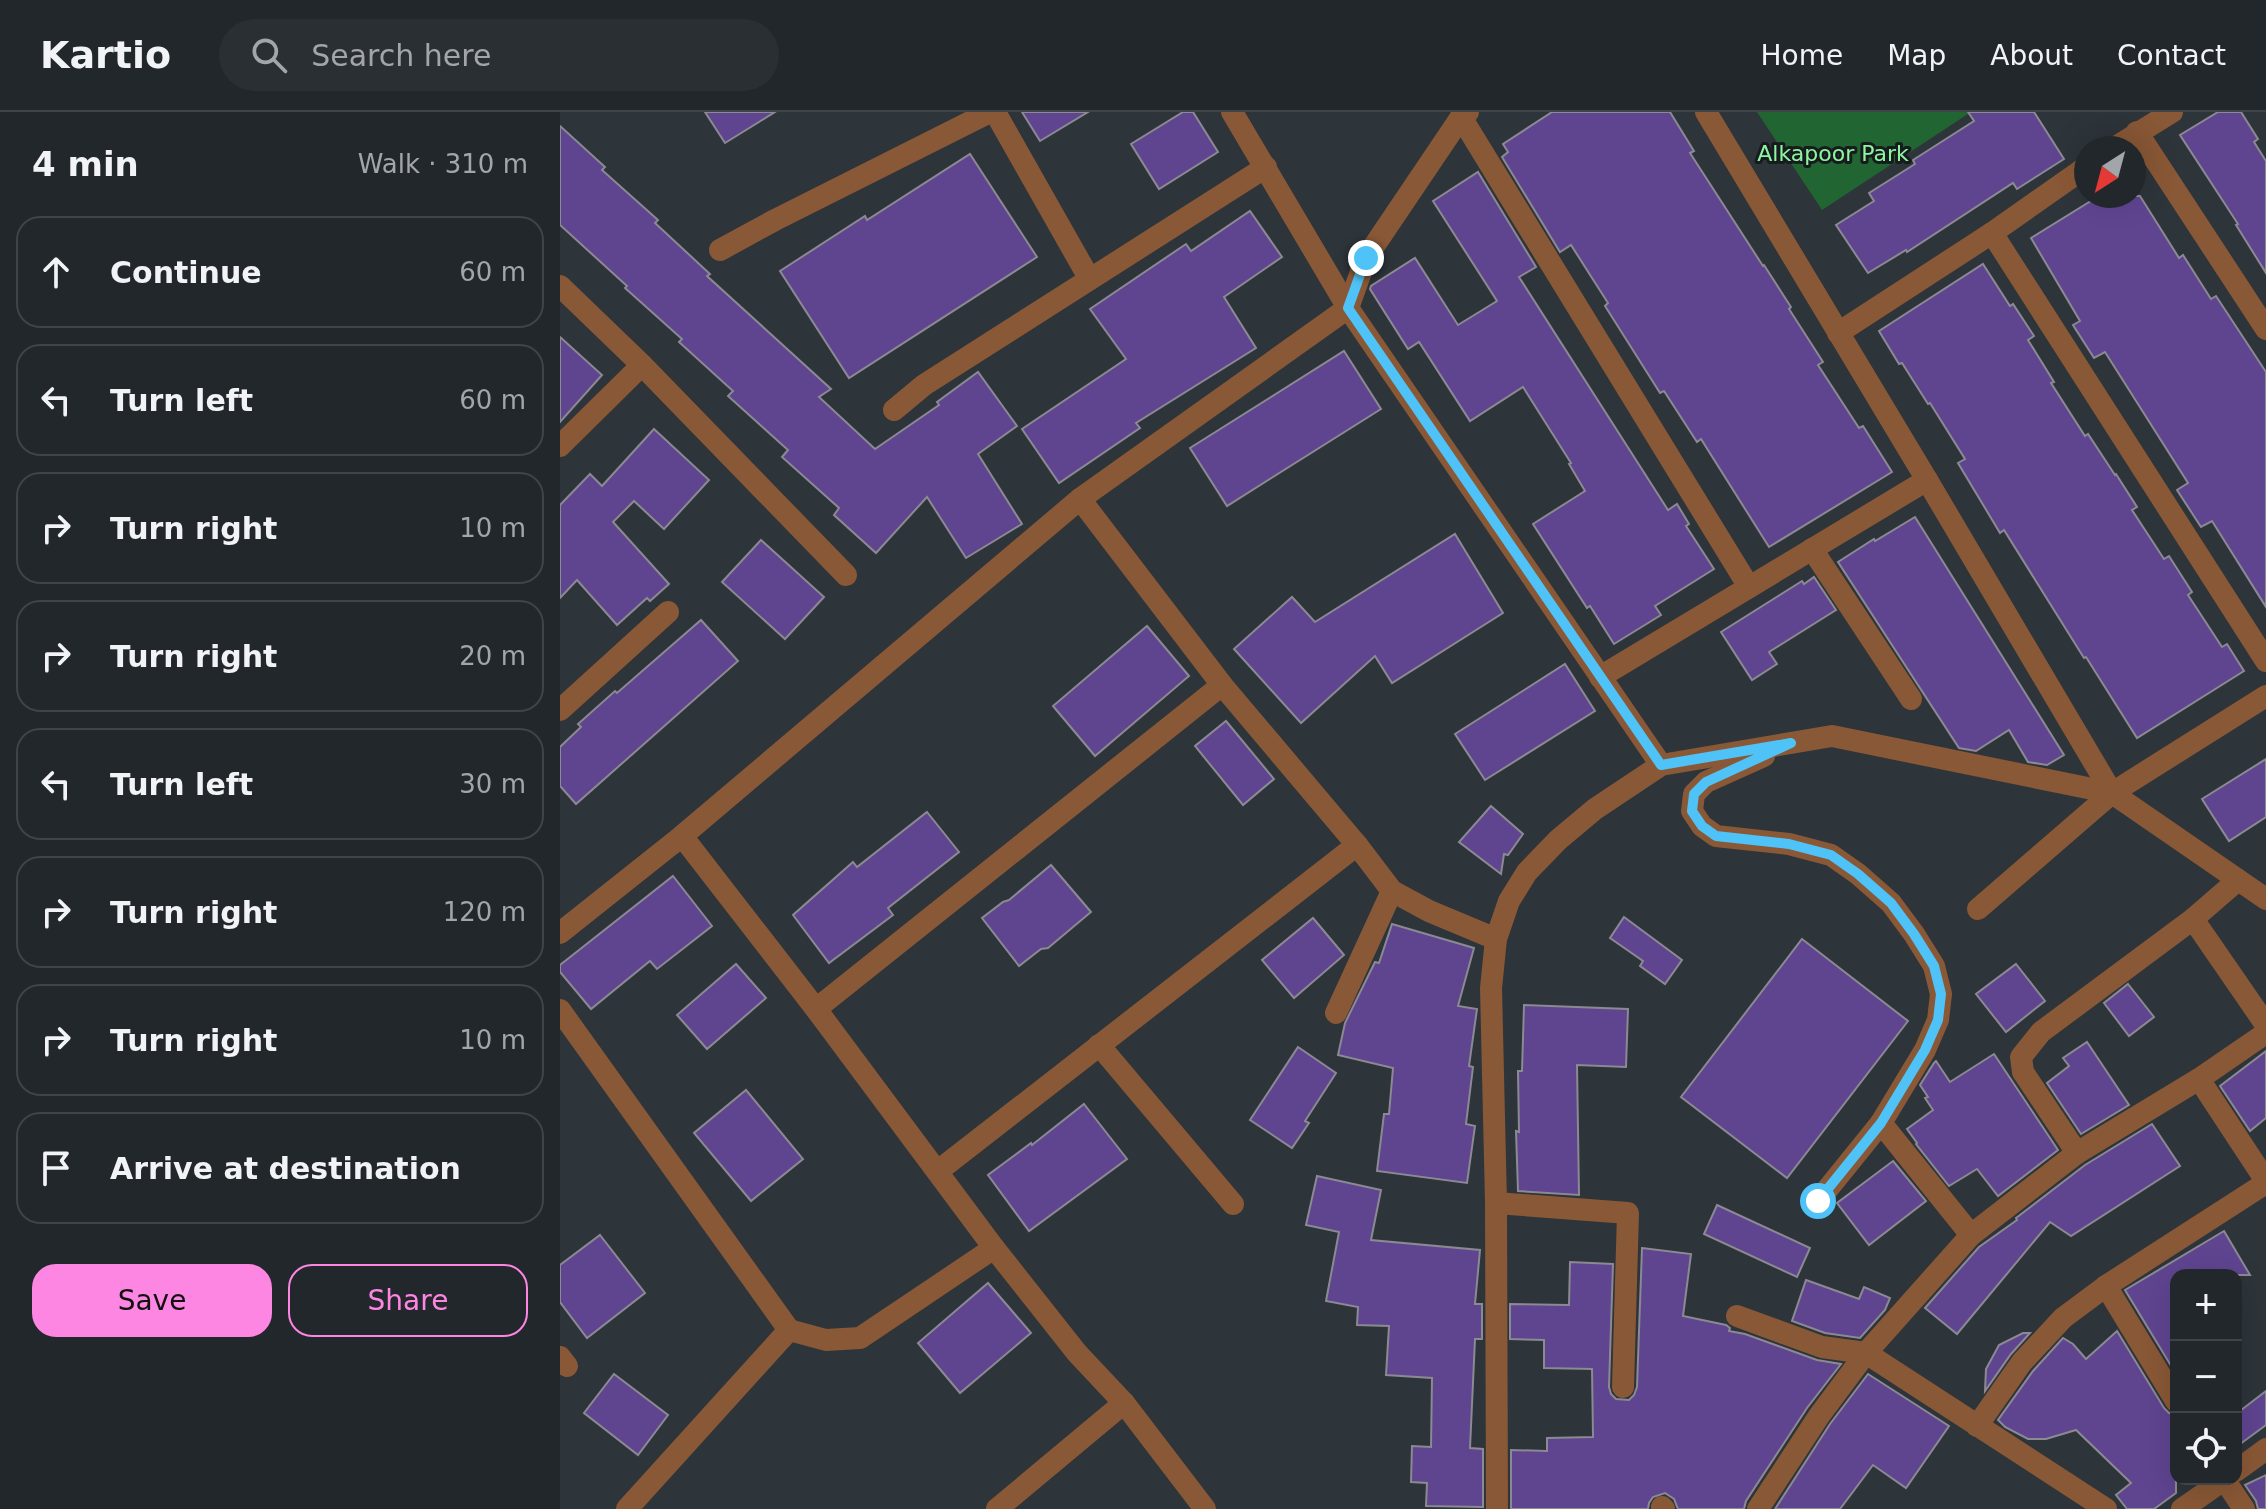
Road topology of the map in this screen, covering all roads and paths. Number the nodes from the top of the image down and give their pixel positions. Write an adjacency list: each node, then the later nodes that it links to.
1 (992, 112): 11 (street); 12 (street)
2 (1232, 112): 8 (street)
3 (1706, 112): 16 (street)
4 (2172, 112): 6 (street)
5 (1465, 114): 14 (street); 24 (street)
6 (2137, 132): 7 (street); 15 (street)
7 (2131, 136)
8 (1266, 167): 12 (street); 14 (street)
9 (2074, 175): 10 (street)
10 (1992, 233): 16 (street); 26 (street)
11 (720, 250)
12 (1089, 278): 18 (street)
13 (560, 286): 17 (street)
14 (1348, 308): 21 (street); 27 (street)
15 (2266, 329)
16 (1838, 333): 20 (street)
17 (642, 365): 19 (street); 23 (street)
18 (894, 410)
19 (560, 446)
20 (1927, 480): 22 (street); 34 (street)
21 (1080, 499): 28 (street); 35 (street)
22 (1812, 549): 24 (street); 30 (street)
23 (846, 575)
24 (1749, 587): 27 (street)
25 (668, 612): 31 (street)
26 (2266, 661)
27 (1600, 677): 33 (street)
28 (1222, 685): 36 (street); 44 (street)
29 (2266, 696): 34 (street)
30 (1911, 699)
31 (560, 710)
32 (1791, 743): 33 (street); 34 (street); 51 (street)
33 (1661, 765): 43 (street)
34 (2112, 793): 37 (street); 40 (street)
35 (682, 836): 42 (street); 44 (street)
36 (1357, 845): 38 (street); 49 (street)
37 (2238, 880): 39 (street); 41 (street)
38 (1392, 891): 43 (street); 46 (street)
39 (2266, 899)
40 (1978, 909)
41 (2193, 919): 47 (street); 52 (street)
42 (560, 933)
43 (1496, 939): 56 (street)
44 (816, 1009): 53 (street)
45 (560, 1010): 62 (street)
46 (1336, 1013)
47 (2266, 1025)
48 (2266, 1033): 50 (street)
49 (1099, 1045): 53 (street); 57 (street)
50 (2199, 1079): 52 (street); 54 (street)
51 (1881, 1123): 55 (street); 58 (street)
52 (2077, 1153): 58 (street)
53 (938, 1171): 59 (street)
54 (2266, 1182): 60 (street)
55 (1818, 1201)
56 (1496, 1203): 64 (street); 75 (street)
57 (1233, 1204)
58 (1971, 1235): 63 (street)
59 (994, 1248): 62 (street); 66 (street)
60 (2106, 1286): 65 (street); 67 (street)
61 (1737, 1316): 63 (street)
62 (789, 1330): 72 (street)
63 (1866, 1353): 67 (street); 76 (street)
64 (1623, 1387)
65 (2170, 1391)
66 (1124, 1403): 73 (street); 74 (street)
67 (1977, 1426): 77 (street)
68 (2266, 1449): 69 (street)
69 (2242, 1467)
70 (2216, 1485): 78 (street)
71 (2229, 1485): 79 (street)
72 (627, 1509)
73 (997, 1509)
74 (1205, 1509)
75 (1497, 1509)
76 (1758, 1509)
77 (2106, 1509)
78 (2182, 1509)
79 (2244, 1509)

